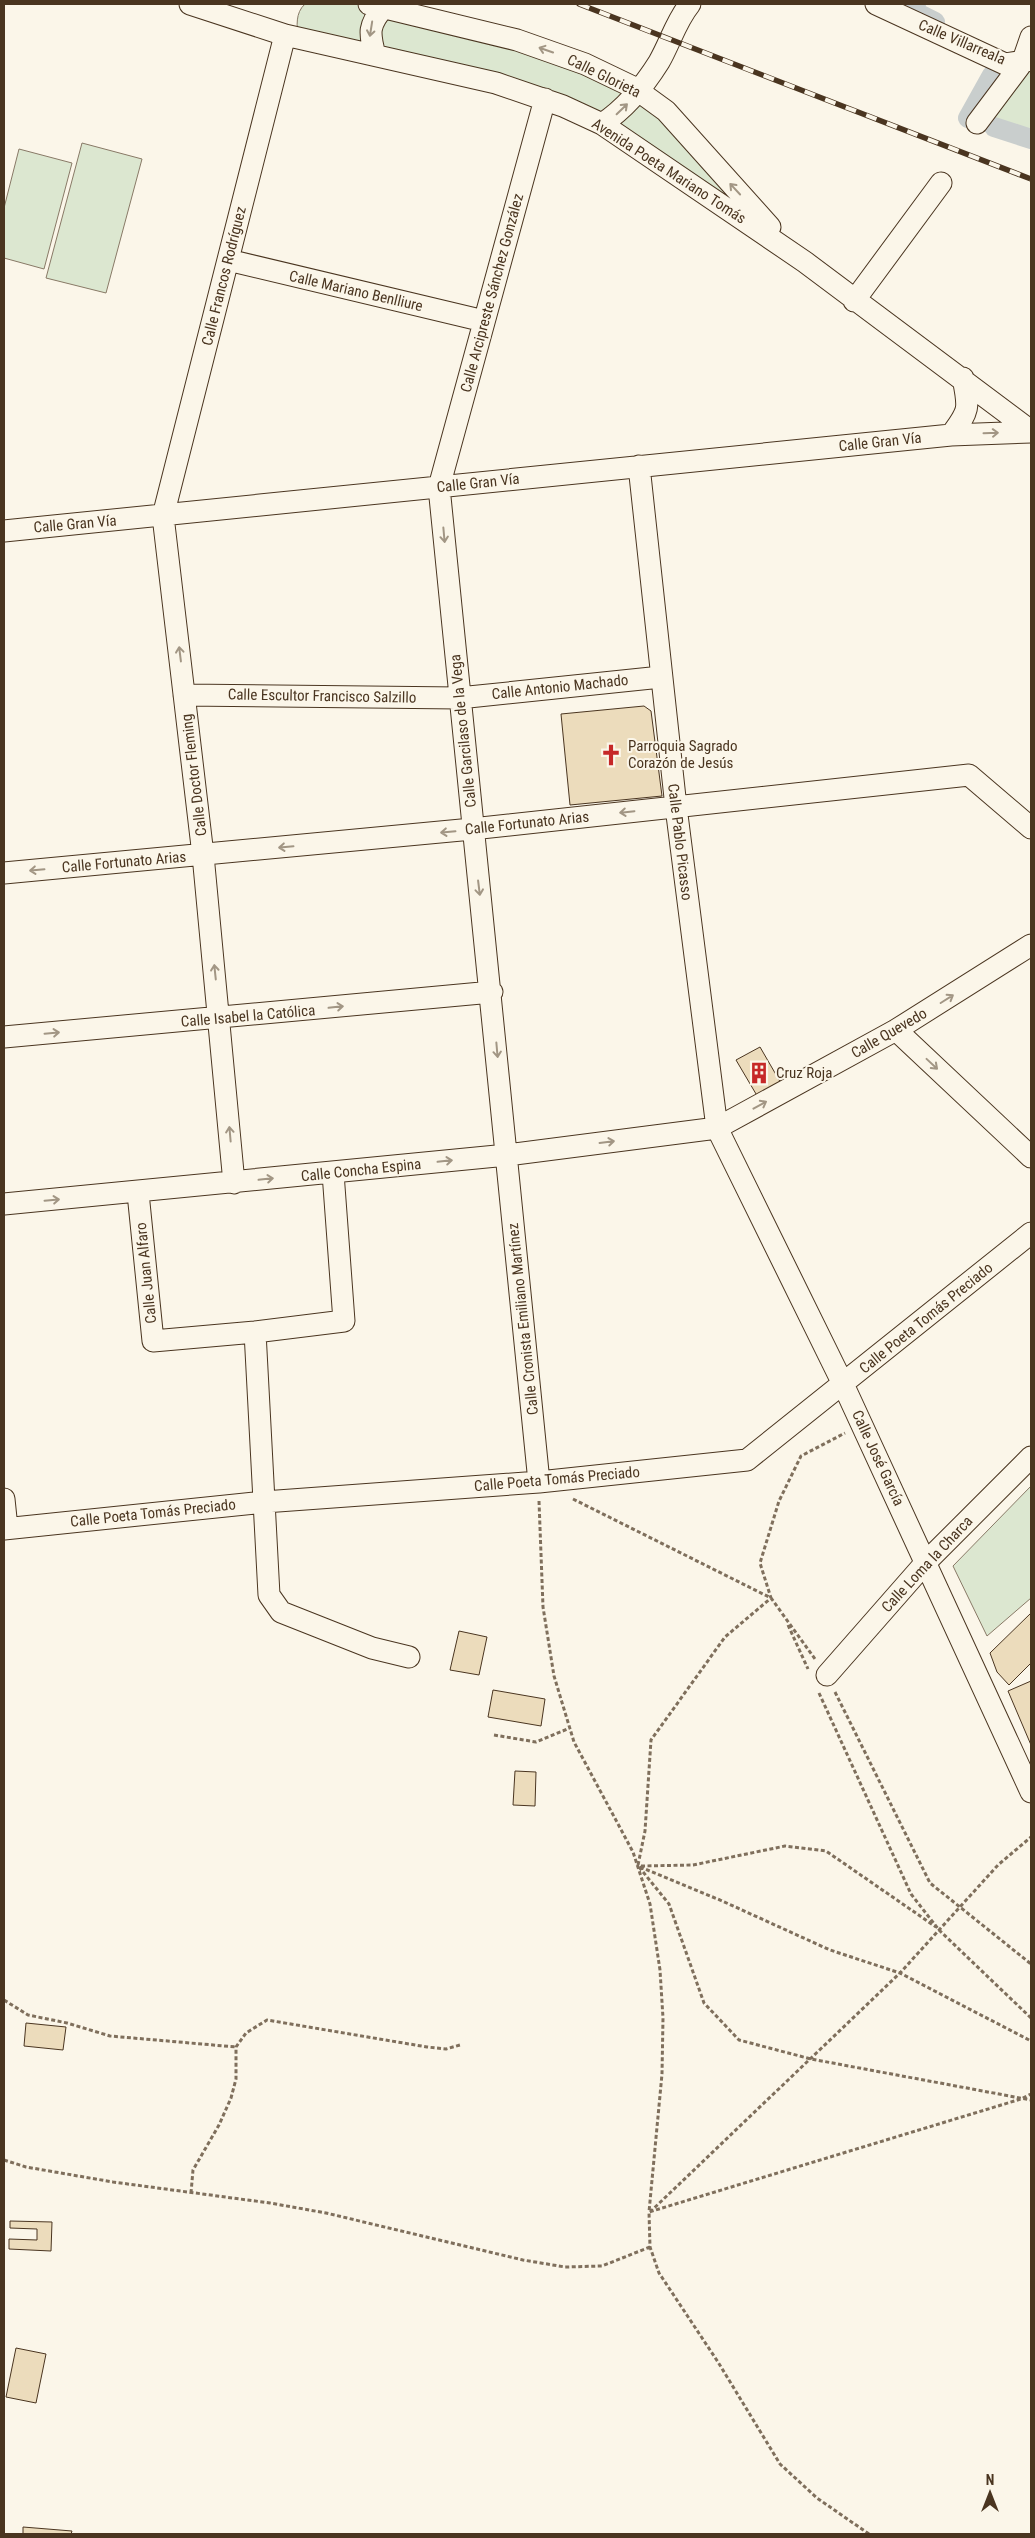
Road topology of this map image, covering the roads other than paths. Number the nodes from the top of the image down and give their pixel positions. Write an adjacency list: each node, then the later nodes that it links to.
1 (237, 4): 5 (street)
2 (690, 4): 10 (street)
3 (876, 4): 9 (street, Calle Villarreala)
4 (376, 5): 8 (street, one-way to 8); 10 (street, Calle Glorieta, one-way to 4)
5 (195, 6): 6 (street, Avenida Poeta Mariano Tomás)
6 (285, 35): 8 (street, Avenida Poeta Mariano Tomás); 15 (street, Calle Francos Rodríguez)
7 (1031, 37): 9 (street, Calle Villarreala)
8 (374, 55): 11 (street, Avenida Poeta Mariano Tomás)
9 (1026, 61): 13 (street, Calle Villarreala)
10 (638, 91): 12 (street, one-way to 10); 16 (street, Calle Glorieta, one-way to 10)
11 (545, 99): 12 (street, Avenida Poeta Mariano Tomás); 18 (street, Calle Arcipreste Sánchez González)
12 (602, 124): 16 (street, Avenida Poeta Mariano Tomás)
13 (977, 124)
14 (941, 183): 17 (street)
15 (228, 260): 18 (street, Calle Mariano Benlliure); 25 (street, Calle Francos Rodríguez)
16 (805, 262): 17 (street, Avenida Poeta Mariano Tomás)
17 (854, 301): 19 (street, Avenida Poeta Mariano Tomás)
18 (484, 321): 24 (street, Calle Arcipreste Sánchez González)
19 (963, 378): 20 (street, Avenida Poeta Mariano Tomás); 22 (street)
20 (1022, 414): 21 (street, Avenida Poeta Mariano Tomás)
21 (1031, 431): 22 (street, Calle Gran Vía, one-way to 21)
22 (951, 435): 23 (street, Calle Gran Vía)
23 (639, 466): 24 (street, Calle Gran Vía); 27 (street, Calle Pablo Picasso)
24 (440, 487): 25 (street, Calle Gran Vía); 29 (street, Calle Garcilaso de la Vega, one-way to 29)
25 (163, 516): 26 (street, Calle Gran Vía); 28 (street, Calle Doctor Fleming, one-way to 25)
26 (4, 531)
27 (661, 677): 29 (street, Calle Antonio Machado); 30 (street, Calle Pablo Picasso)
28 (184, 695): 29 (street, Calle Escultor Francisco Salzillo); 33 (street, Calle Doctor Fleming)
29 (459, 698): 32 (street, Calle Garcilaso de la Vega)
30 (676, 807): 31 (street, Calle Fortunato Arias); 32 (street, Calle Fortunato Arias, one-way to 32); 40 (street, Calle Pablo Picasso)
31 (1031, 828)
32 (472, 830): 33 (street, Calle Fortunato Arias, one-way to 33); 36 (street, Calle Garcilaso de la Vega, one-way to 36)
33 (203, 855): 34 (street, Calle Fortunato Arias, one-way to 34); 37 (street, Calle Doctor Fleming, one-way to 33)
34 (4, 873)
35 (1031, 946): 38 (street, Calle Quevedo, one-way to 35)
36 (492, 992): 37 (street, Calle Isabel la Católica, one-way to 36); 41 (street, Calle Garcilaso de la Vega, one-way to 41)
37 (220, 1019): 39 (street, Calle Isabel la Católica, one-way to 37); 44 (street, Calle Doctor Fleming, one-way to 37)
38 (896, 1030): 40 (street, Calle Quevedo, one-way to 38); 42 (street, one-way to 42)
39 (4, 1037)
40 (717, 1128): 41 (street, Calle Concha Espina, one-way to 40); 49 (street, Calle José García)
41 (507, 1155): 43 (street, Calle Concha Espina, one-way to 41); 51 (street, Calle Cronista Emiliano Martínez)
42 (1031, 1157)
43 (333, 1173): 44 (street, Calle Concha Espina, one-way to 43); 48 (street, Calle Juan Alfaro)
44 (234, 1183): 45 (street, Calle Concha Espina)
45 (138, 1193): 46 (street, Calle Concha Espina, one-way to 45); 48 (street, Calle Juan Alfaro)
46 (4, 1204)
47 (1031, 1233): 49 (street, Calle Poeta Tomás Preciado)
48 (255, 1332): 53 (street)
49 (843, 1384): 51 (street, Calle Poeta Tomás Preciado); 55 (street, Calle José García)
50 (1031, 1456): 55 (street, Calle Loma la Charca)
51 (539, 1482): 53 (street, Calle Poeta Tomás Preciado)
52 (4, 1499): 54 (street)
53 (264, 1502): 54 (street, Calle Poeta Tomás Preciado); 56 (street)
54 (5, 1528)
55 (927, 1561): 57 (street, Calle Loma la Charca); 58 (street, Calle José García)
56 (409, 1657)
57 (817, 1677)
58 (1031, 1792)

